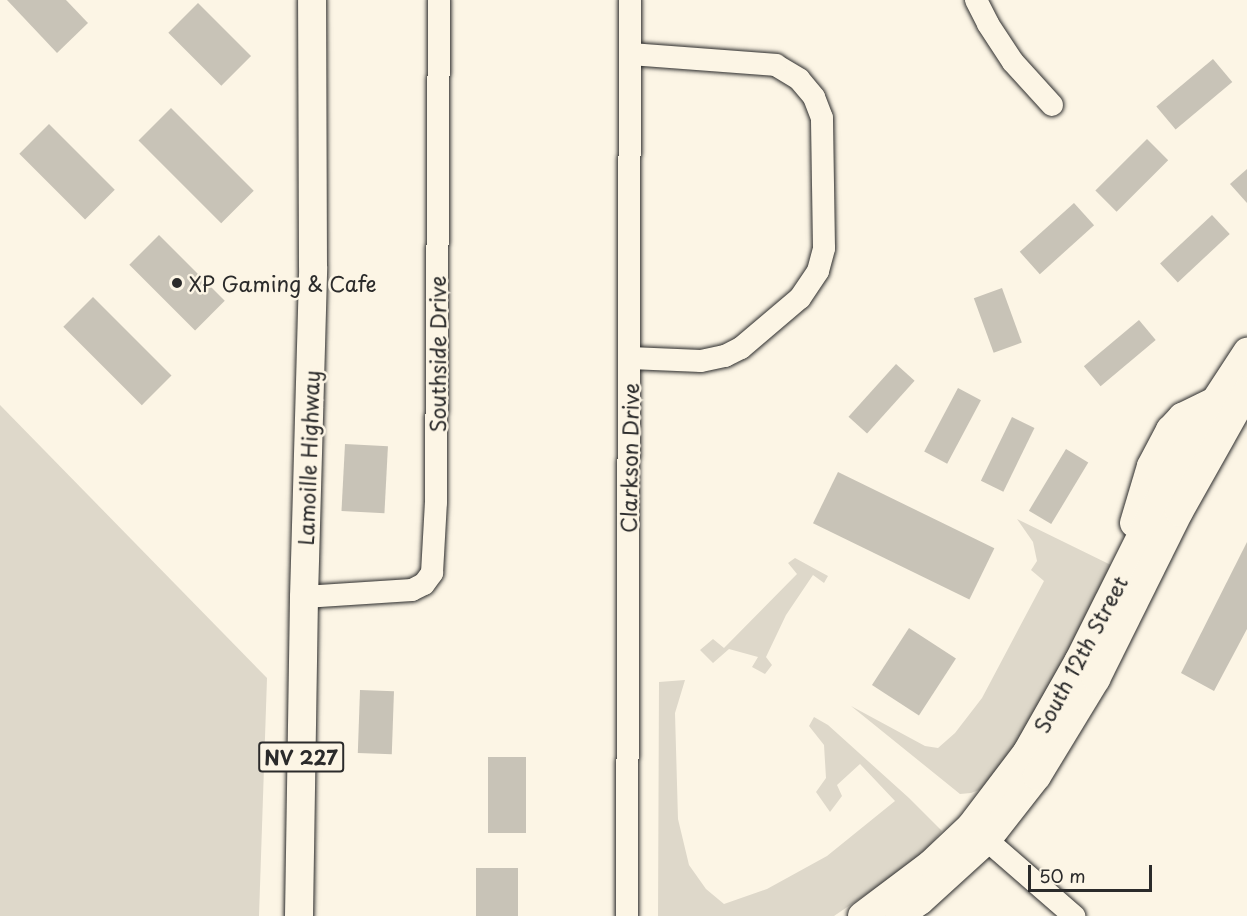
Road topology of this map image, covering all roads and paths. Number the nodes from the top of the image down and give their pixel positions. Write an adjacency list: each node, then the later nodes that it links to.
1 (312, 0): 10 (main road, Lamoille Highway / NV 227)
2 (439, 0): 10 (street, Southside Drive)
3 (630, 0): 5 (street, Clarkson Drive)
4 (976, 0): 6 (street)
5 (631, 54): 8 (street, Clarkson Drive); 8 (street)
6 (1052, 105)
7 (1247, 352): 11 (main road, South 12th Street)
8 (630, 358): 13 (street, Clarkson Drive)
9 (1247, 391): 11 (main road, South 12th Street)
10 (304, 597): 12 (main road, Lamoille Highway / NV 227)
11 (979, 833): 14 (main road, South 12th Street); 15 (main road, South 12th Street); 16 (street)
12 (298, 916)
13 (627, 916)
14 (862, 916)
15 (899, 916)
16 (1074, 916)

